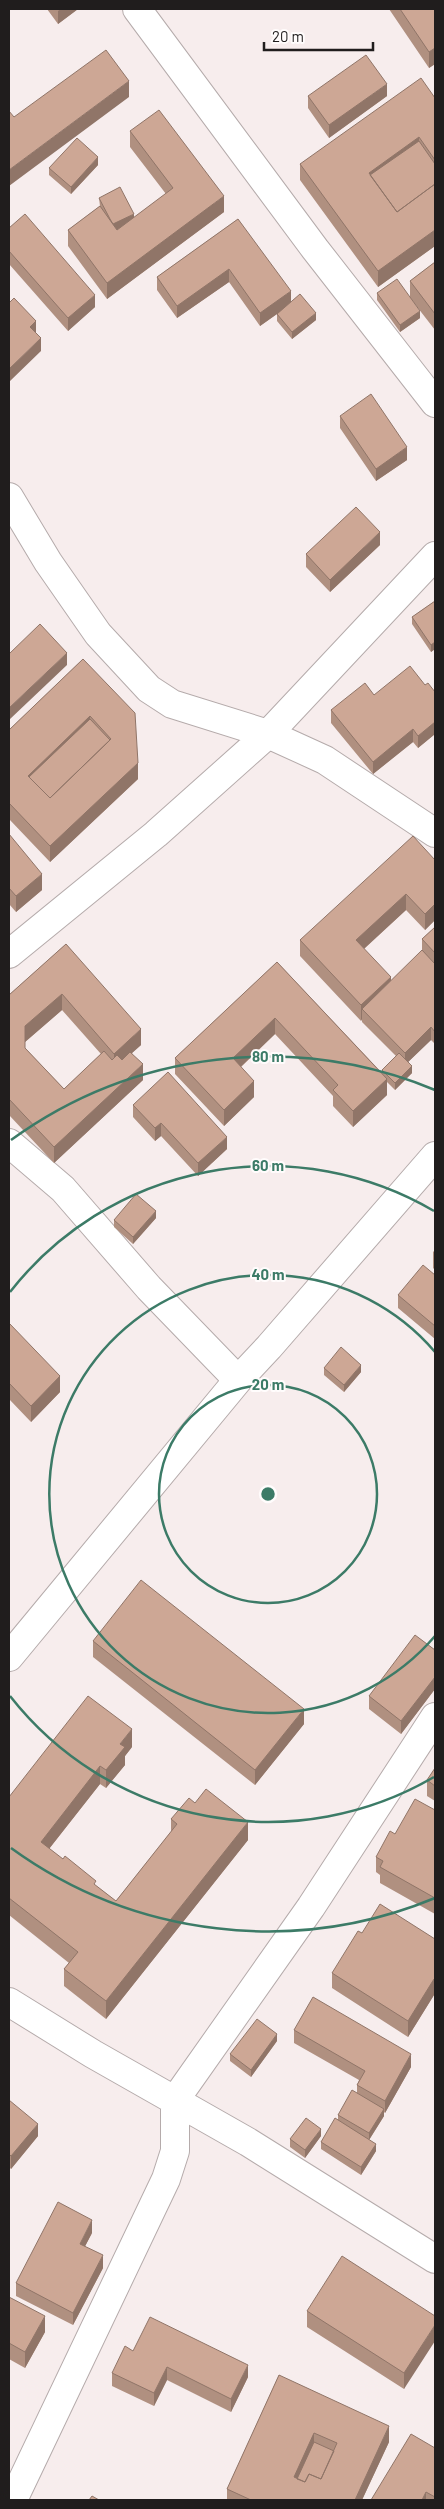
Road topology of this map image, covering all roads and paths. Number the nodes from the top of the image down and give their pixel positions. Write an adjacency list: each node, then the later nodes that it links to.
1 (136, 9): 2 (street)
2 (435, 403)
3 (9, 498): 5 (street)
4 (435, 556): 5 (street)
5 (268, 734): 6 (street); 7 (street)
6 (435, 833)
7 (9, 954)
8 (9, 1144): 10 (street)
9 (435, 1156): 10 (street)
10 (238, 1380): 11 (street)
11 (9, 1658)
12 (435, 1718): 14 (street)
13 (9, 2002): 14 (street)
14 (175, 2100): 15 (street); 16 (street)
15 (435, 2259)
16 (13, 2500)

